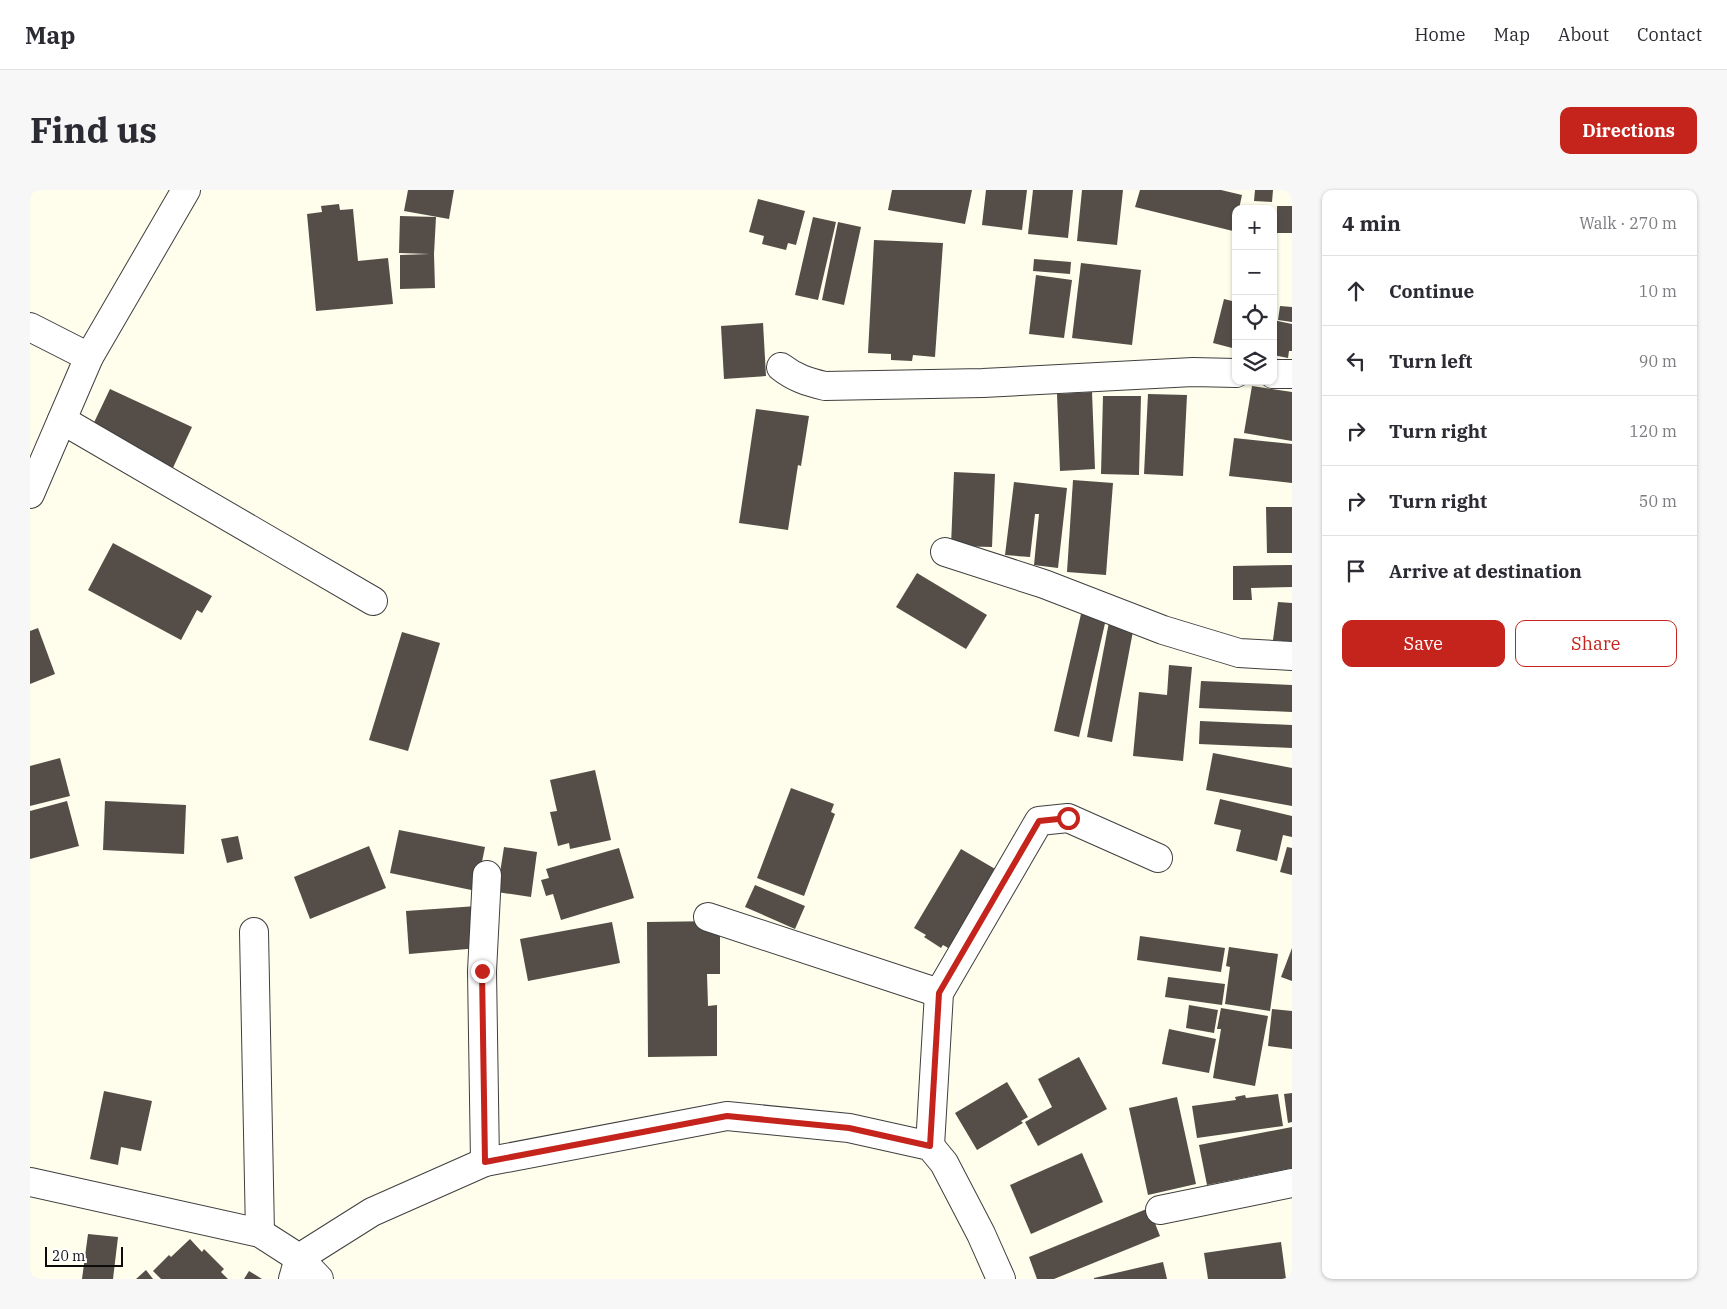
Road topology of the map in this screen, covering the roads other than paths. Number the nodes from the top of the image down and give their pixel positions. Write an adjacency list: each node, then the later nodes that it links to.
1 (186, 190): 3 (street)
2 (30, 326): 3 (street)
3 (89, 357): 8 (street)
4 (781, 367): 5 (street)
5 (1232, 373)
6 (1277, 374): 7 (street)
7 (1292, 374)
8 (62, 420): 9 (street); 11 (street)
9 (30, 494)
10 (945, 552): 12 (street)
11 (373, 601)
12 (1292, 656)
13 (1158, 858): 17 (street)
14 (486, 875): 19 (street)
15 (708, 917): 17 (street)
16 (254, 932): 23 (street)
17 (939, 993): 18 (street)
18 (930, 1146): 19 (street); 26 (street)
19 (485, 1162): 24 (street)
20 (30, 1182): 23 (street)
21 (1292, 1183): 22 (street)
22 (1160, 1210)
23 (260, 1233): 24 (street)
24 (296, 1268): 25 (street)
25 (319, 1279)
26 (1001, 1279)

